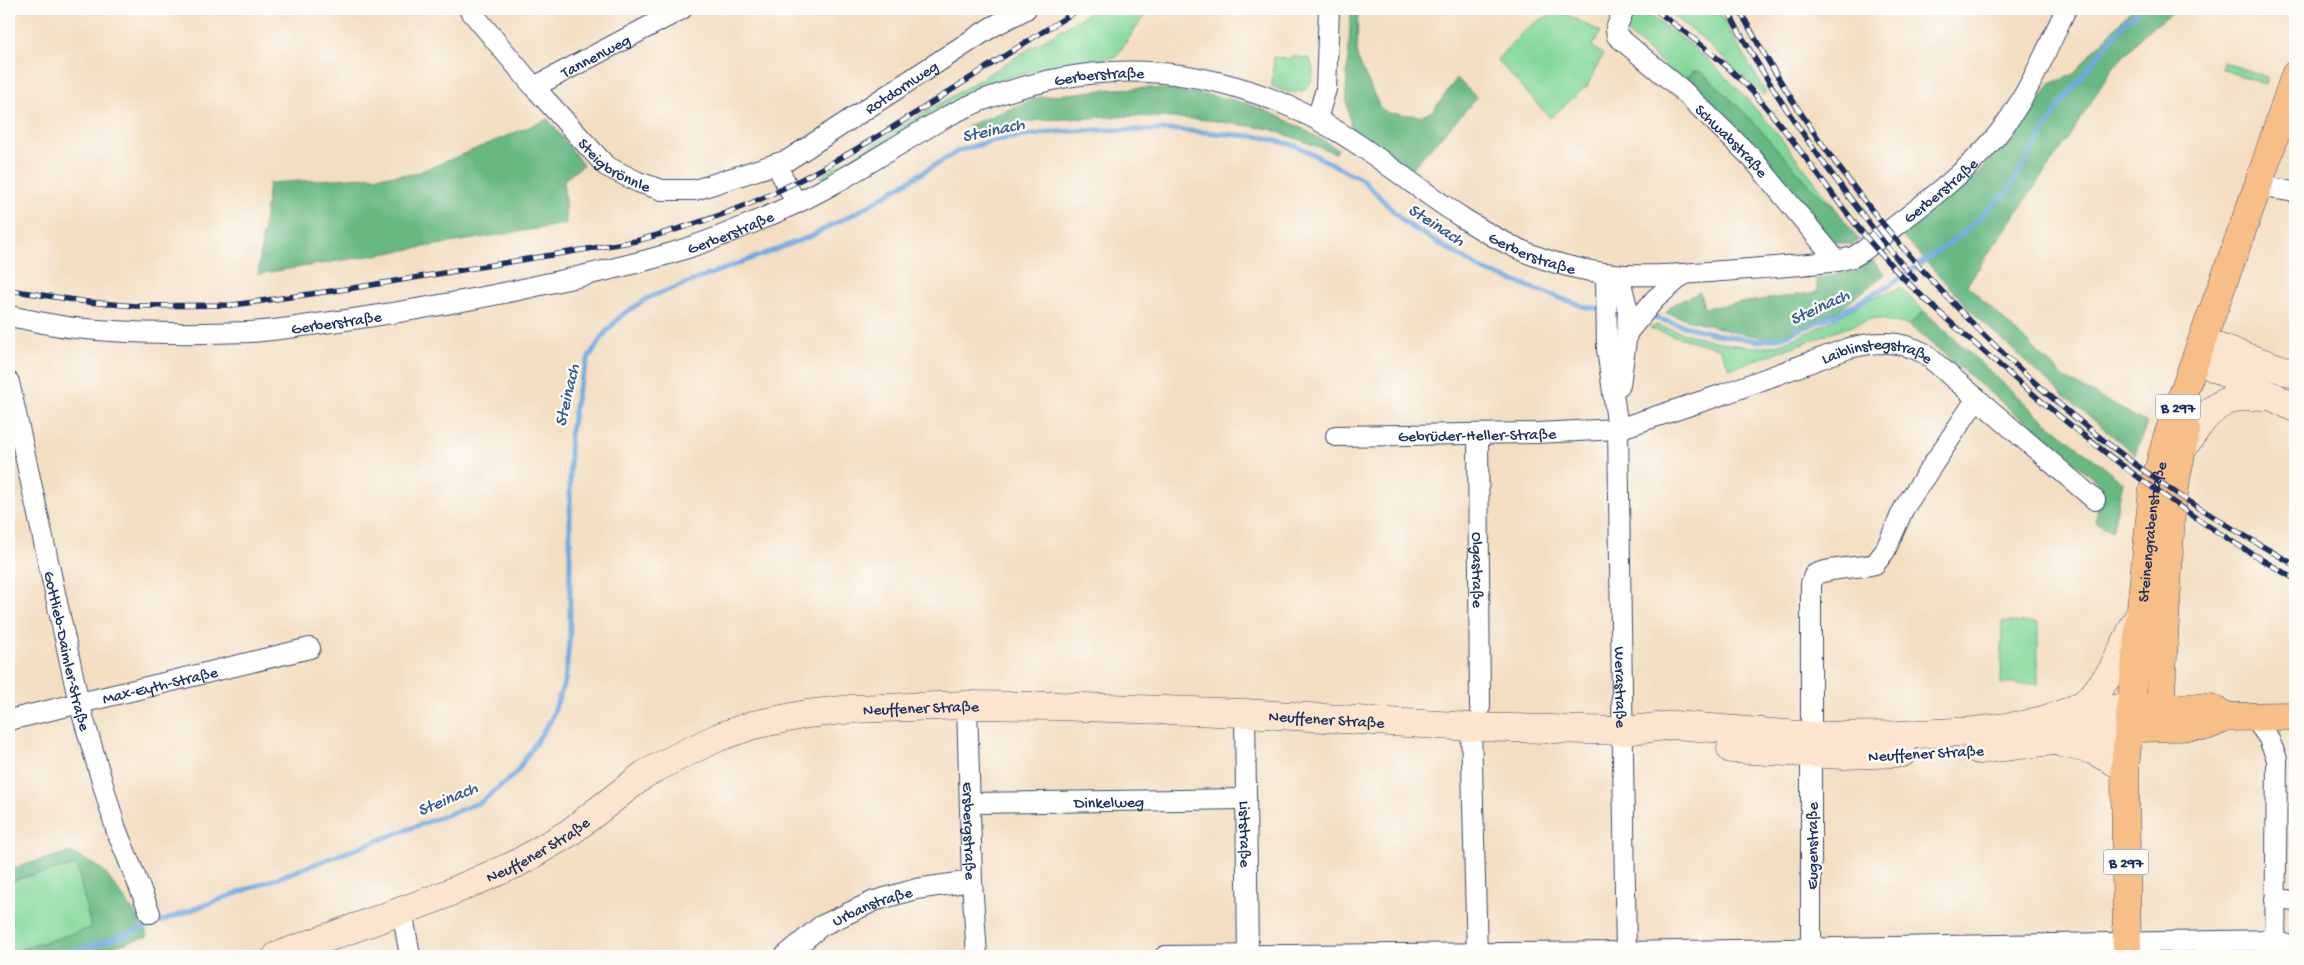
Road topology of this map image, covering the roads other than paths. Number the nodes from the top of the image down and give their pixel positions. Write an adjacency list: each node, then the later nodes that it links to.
1 (469, 9): 8 (street, Steigbrönnle)
2 (682, 9): 8 (street, Tannenweg)
3 (1026, 9): 10 (street, Rotdornweg)
4 (1329, 9): 9 (street)
5 (1624, 9): 14 (street, Schwabstraße)
6 (2066, 9): 14 (street, Gerberstraße)
7 (2295, 75): 11 (main road, Steinengrabenstraße / B 297)
8 (534, 87): 10 (street, Steigbrönnle)
9 (1317, 119): 13 (street, Gerberstraße); 15 (street, Gerberstraße)
10 (776, 164): 13 (street)
11 (2258, 186): 12 (street); 20 (main road, Steinengrabenstraße / B 297)
12 (2295, 192)
13 (796, 203): 18 (street, Gerberstraße)
14 (1837, 261): 16 (street, Gerberstraße)
15 (1612, 275): 16 (street, Gerberstraße); 17 (street, Werastraße)
16 (1683, 275): 19 (street, Werastraße)
17 (1616, 296): 19 (street, Werastraße); 25 (street, Werastraße)
18 (9, 316)
19 (1627, 333): 25 (street, Werastraße)
20 (2206, 353): 21 (main road); 24 (main road); 28 (main road, Steinengrabenstraße / B 297); 30 (main road, Steinengrabenstraße / B 297)
21 (2295, 374)
22 (9, 382): 32 (street, Gottlieb-Daimler-Straße)
23 (1977, 398): 25 (street, Laiblinstegstraße); 29 (street, Laiblinstegstraße); 44 (street)
24 (2285, 402): 28 (main road)
25 (1617, 423): 26 (street, Gebrüder-Heller-Straße); 42 (street, Werastraße)
26 (1478, 434): 27 (street, Gebrüder-Heller-Straße); 38 (street, Olgastraße)
27 (1336, 436)
28 (2181, 451): 39 (main road, Steinengrabenstraße / B 297)
29 (2095, 500)
30 (2141, 611): 34 (main road, Neuffener Straße); 40 (main road, Steinengrabenstraße / B 297)
31 (310, 648): 32 (street, Max-Eyth-Straße)
32 (78, 703): 41 (street, Max-Eyth-Straße); 52 (street, Gottlieb-Daimler-Straße)
33 (967, 705): 35 (main road, Neuffener Straße); 47 (street, Ersbergstraße); 51 (main road, Neuffener Straße)
34 (2070, 711): 40 (main road, Neuffener Straße); 44 (main road, Neuffener Straße)
35 (1246, 713): 38 (main road, Neuffener Straße); 46 (street, Liststraße)
36 (2240, 716): 37 (main road, Neuffener Straße); 39 (main road, Neuffener Straße); 49 (street)
37 (2295, 716)
38 (1476, 717): 42 (main road, Neuffener Straße); 58 (street, Olgastraße)
39 (2160, 717): 40 (main road, Neuffener Straße)
40 (2130, 718): 43 (main road, Neuffener Straße); 45 (main road, B 297)
41 (9, 720)
42 (1624, 731): 44 (main road, Neuffener Straße); 59 (street, Werastraße)
43 (2053, 741): 44 (main road, Neuffener Straße); 45 (main road)
44 (1810, 745): 57 (street, Eugenstraße)
45 (2125, 767): 55 (main road, B 297)
46 (1246, 799): 47 (street, Dinkelweg); 60 (street, Liststraße)
47 (970, 803): 48 (street, Ersbergstraße)
48 (972, 881): 63 (street, Urbanstraße); 64 (street, Ersbergstraße)
49 (2275, 899): 50 (street); 53 (street)
50 (2295, 901)
51 (402, 910): 61 (main road, Neuffener Straße); 62 (street)
52 (150, 913)
53 (2275, 948): 54 (street); 55 (street)
54 (2295, 948)
55 (2126, 949): 56 (street)
56 (1991, 951): 57 (street)
57 (1811, 952): 59 (street)
58 (1477, 954): 59 (street); 60 (street)
59 (1626, 954)
60 (1248, 955): 65 (street)
61 (278, 956)
62 (410, 956)
63 (785, 956)
64 (977, 956)
65 (1165, 956)

